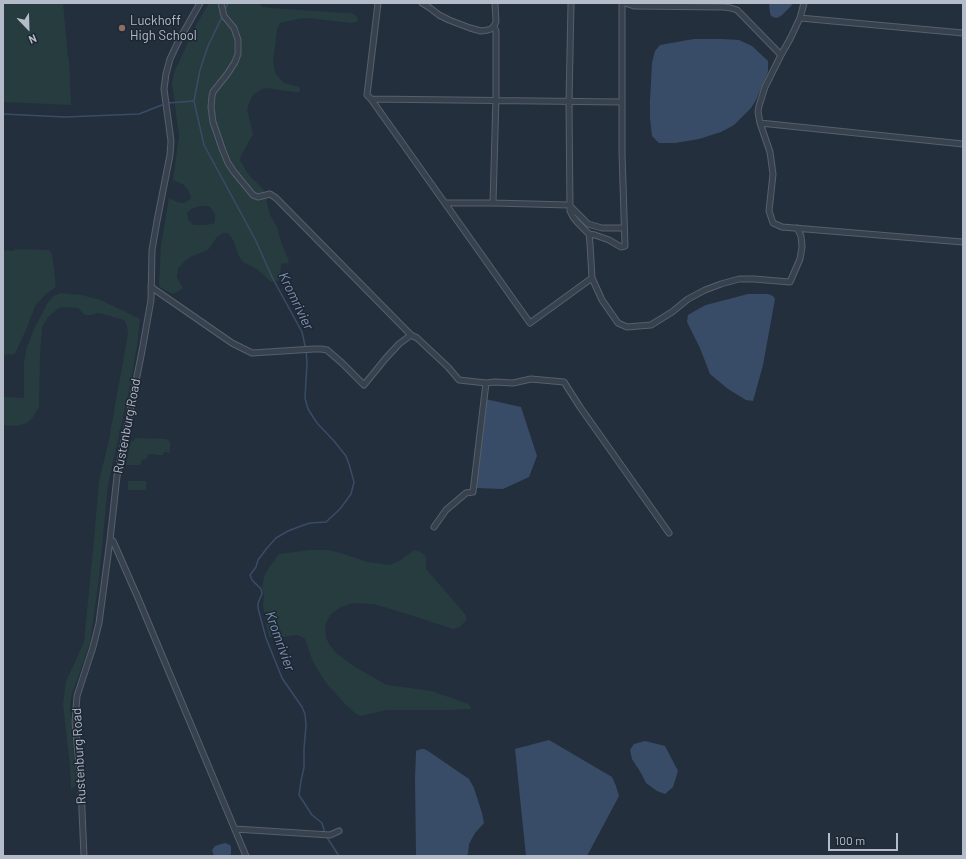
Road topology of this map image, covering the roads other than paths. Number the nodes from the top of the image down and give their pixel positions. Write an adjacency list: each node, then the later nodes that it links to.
1 (200, 3): 27 (street, Rustenburg Road)
2 (221, 3): 28 (street)
3 (378, 3): 13 (street)
4 (422, 3): 10 (street)
5 (496, 3): 10 (street)
6 (571, 3): 15 (street)
7 (624, 3): 12 (street); 16 (street)
8 (804, 3): 9 (street)
9 (800, 18): 11 (street); 12 (street)
10 (494, 26): 14 (street)
11 (963, 33)
12 (781, 55): 17 (street)
13 (371, 99): 14 (street); 19 (street)
14 (495, 100): 15 (street); 20 (street)
15 (569, 102): 16 (street); 21 (street)
16 (621, 102): 22 (street)
17 (760, 123): 18 (street); 23 (street)
18 (963, 144)
19 (445, 203): 20 (street); 26 (street)
20 (493, 203): 21 (street)
21 (569, 206): 22 (street); 24 (street)
22 (624, 228): 24 (street)
23 (797, 228): 25 (street); 26 (street)
24 (590, 234): 26 (street)
25 (963, 242)
26 (592, 278)
27 (152, 287): 28 (street); 32 (street, Rustenburg Road)
28 (411, 334): 29 (street)
29 (486, 383): 30 (street); 31 (street)
30 (434, 527)
31 (669, 533)
32 (110, 540): 33 (street); 35 (street, Rustenburg Road)
33 (235, 829): 34 (street); 36 (street)
34 (339, 831)
35 (84, 856)
36 (246, 856)

